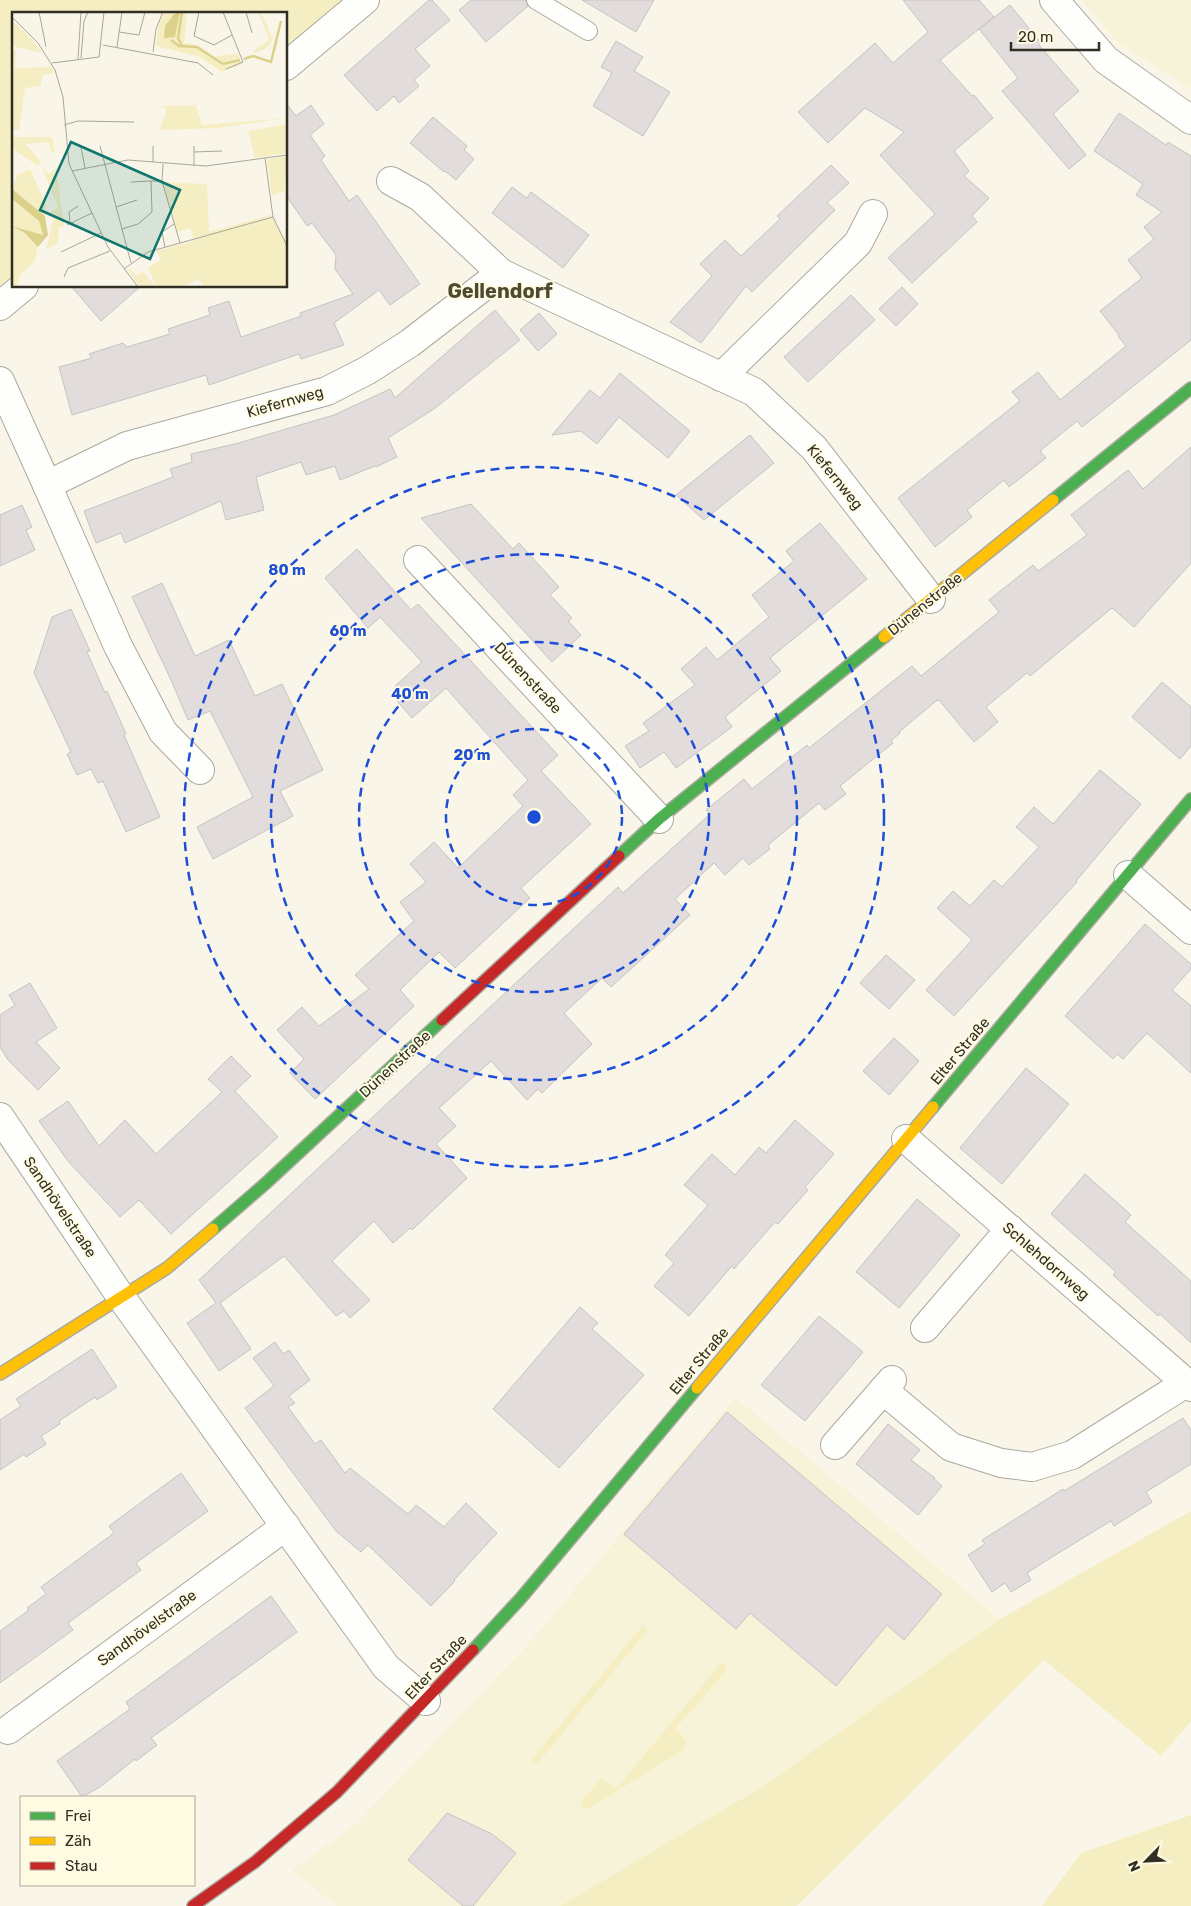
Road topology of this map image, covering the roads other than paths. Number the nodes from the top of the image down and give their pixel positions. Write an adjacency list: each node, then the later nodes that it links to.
1 (365, 0): 5 (street)
2 (536, 0): 4 (lane)
3 (1054, 0): 6 (street)
4 (588, 31)
5 (288, 64)
6 (1191, 120)
7 (391, 181): 9 (street, Kiefernweg)
8 (873, 214): 12 (street)
9 (501, 273): 12 (street, Kiefernweg); 15 (street, Kiefernweg)
10 (22, 288): 11 (street)
11 (0, 306)
12 (721, 377): 17 (street, Kiefernweg)
13 (0, 381): 15 (street)
14 (1191, 388): 17 (street, Dünenstraße)
15 (47, 485): 18 (street)
16 (418, 560): 20 (street, Dünenstraße)
17 (931, 599): 20 (street, Dünenstraße)
18 (200, 770)
19 (1191, 799): 21 (street, Elter Straße)
20 (659, 819): 26 (street, Dünenstraße)
21 (1128, 875): 22 (street); 24 (street, Elter Straße)
22 (1191, 930)
23 (0, 1117): 26 (street, Sandhövelstraße)
24 (906, 1139): 25 (street, Schlehdornweg); 32 (street, Elter Straße)
25 (1010, 1230): 27 (street); 29 (street, Schlehdornweg)
26 (121, 1296): 28 (street); 31 (street, Sandhövelstraße)
27 (925, 1328)
28 (0, 1374)
29 (1188, 1385): 30 (street, Schlehdornweg)
30 (835, 1446)
31 (286, 1526): 32 (street, Sandhövelstraße); 33 (street, Sandhövelstraße)
32 (426, 1701): 34 (street, Elter Straße)
33 (8, 1730)
34 (193, 1906)

